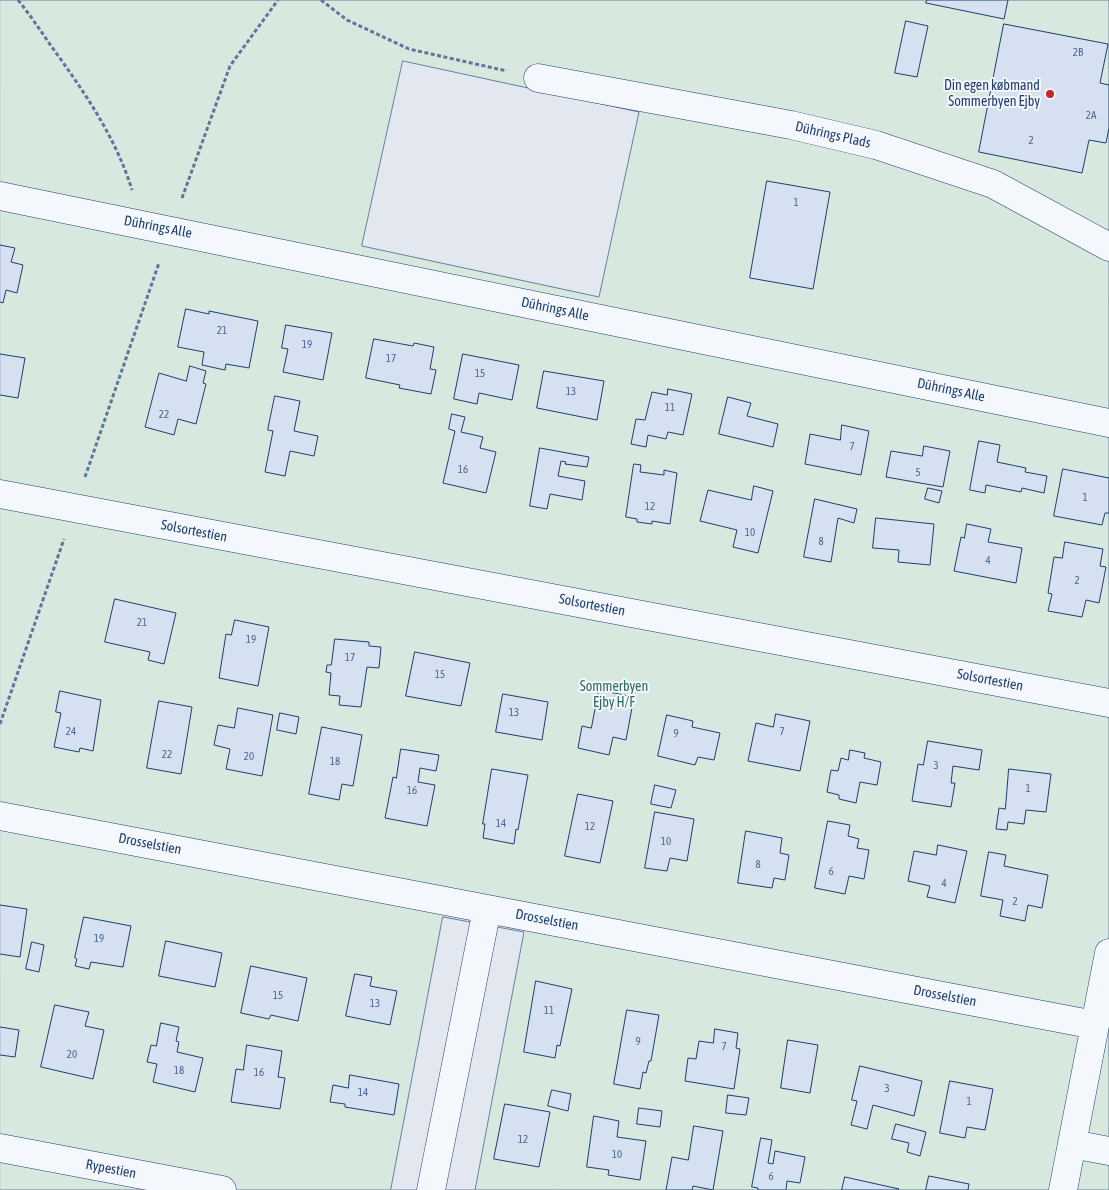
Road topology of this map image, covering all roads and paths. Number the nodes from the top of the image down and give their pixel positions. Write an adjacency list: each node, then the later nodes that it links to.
1 (18, 0): 6 (path)
2 (278, 0): 7 (path)
3 (321, 0): 4 (path)
4 (538, 78): 8 (lane, Dührings Plads)
5 (0, 196): 6 (lane, Dührings Alle)
6 (142, 224): 7 (lane, Dührings Alle)
7 (170, 230): 9 (lane, Dührings Alle); 11 (path)
8 (1109, 247)
9 (1109, 423)
10 (0, 494): 11 (lane, Solsortestien)
11 (74, 508): 12 (lane, Solsortestien); 13 (path)
12 (1109, 702)
13 (0, 724)
14 (0, 816): 15 (lane, Drosselstien)
15 (487, 909): 17 (lane, Drosselstien); 22 (lane)
16 (1109, 953): 17 (lane)
17 (1095, 1025): 18 (lane)
18 (1072, 1144): 20 (lane); 23 (lane)
19 (0, 1148): 21 (lane, Rypestien)
20 (1109, 1151)
21 (222, 1190)
22 (431, 1190)
23 (1063, 1190)

